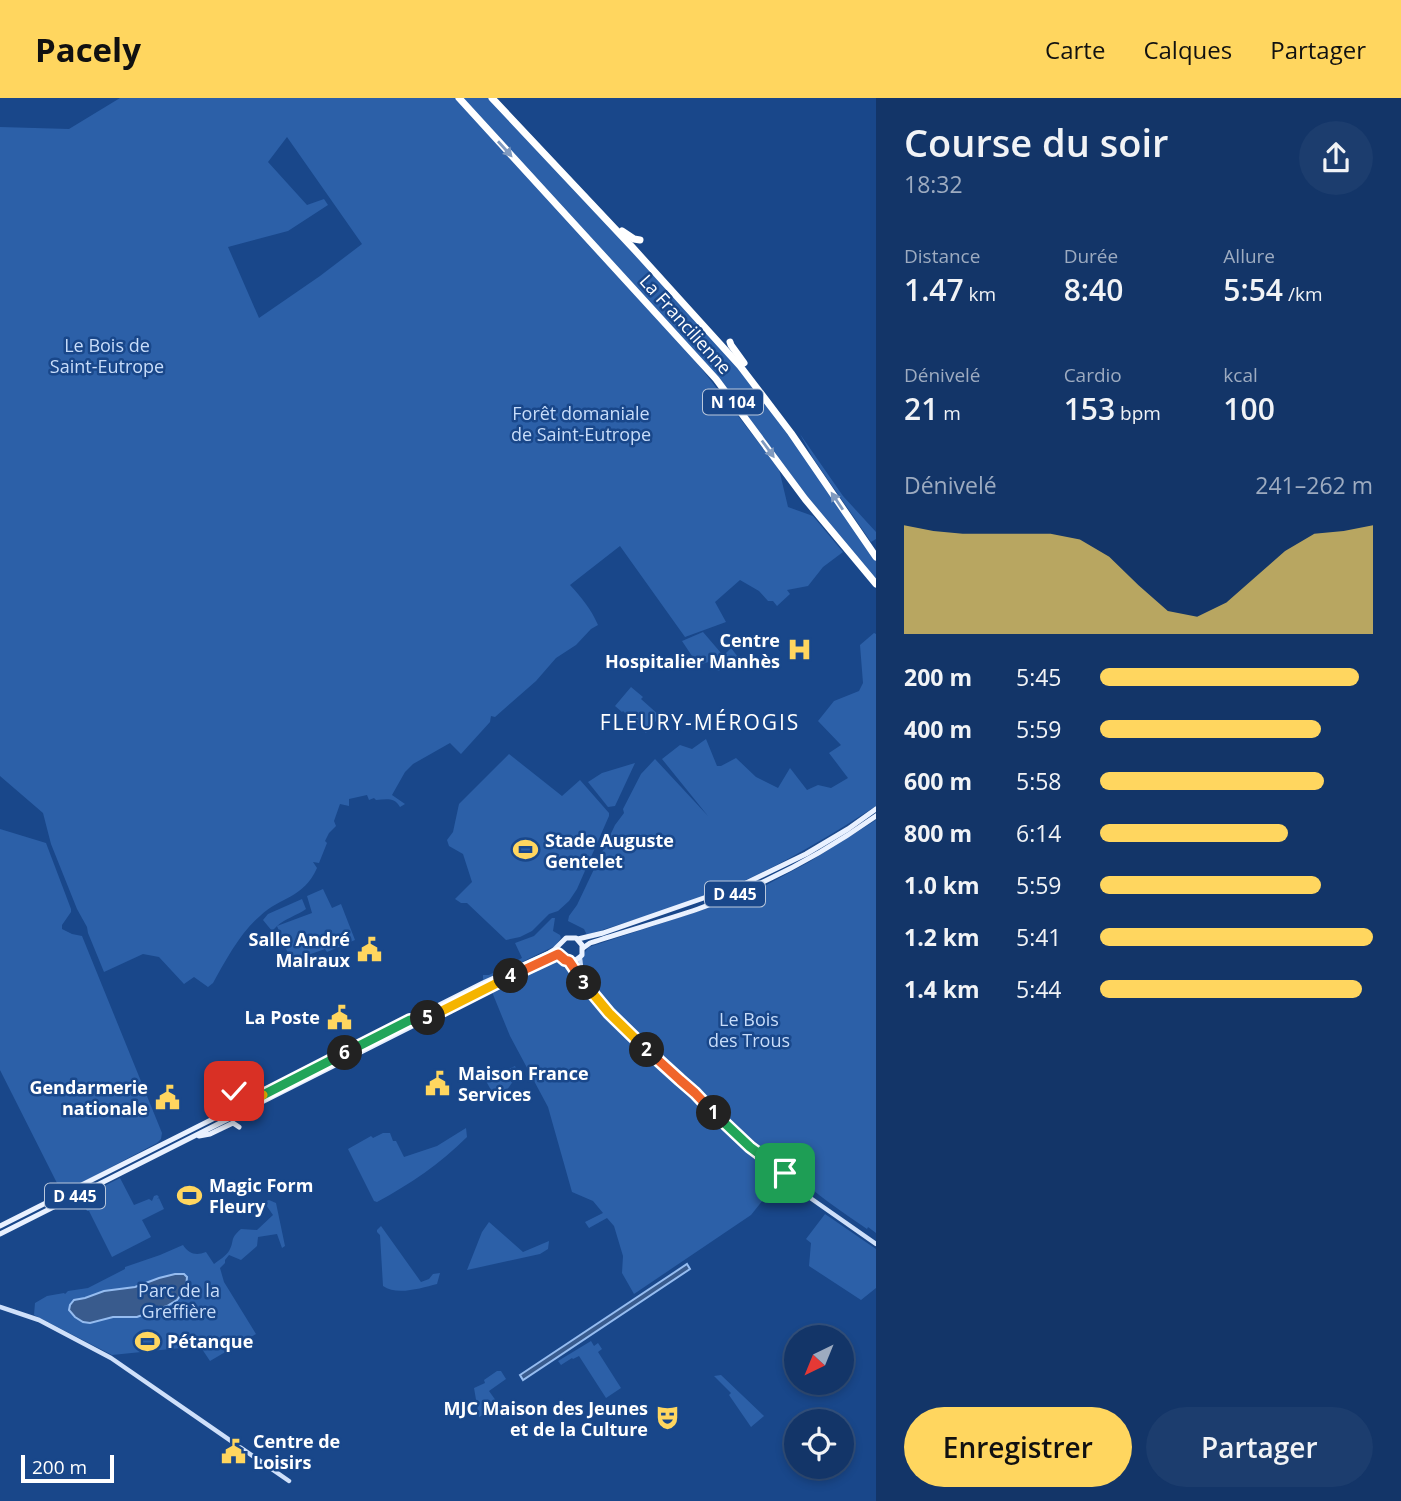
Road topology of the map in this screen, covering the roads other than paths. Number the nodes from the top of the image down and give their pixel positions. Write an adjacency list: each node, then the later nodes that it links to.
1 (459, 98): 8 (highway, La Francilienne / N 104, one-way to 8)
2 (492, 98): 3 (highway, La Francilienne / N 104)
3 (593, 204): 4 (highway); 6 (highway, La Francilienne / N 104)
4 (640, 240)
5 (730, 342): 6 (highway)
6 (790, 433): 7 (highway, La Francilienne / N 104, one-way to 6)
7 (876, 557)
8 (876, 584)
9 (876, 809): 11 (main road, D 445)
10 (876, 816): 13 (main road, D 445)
11 (578, 939): 12 (main road); 13 (main road)
12 (560, 943): 14 (main road); 18 (main road, D 445)
13 (583, 948): 15 (main road)
14 (559, 954): 16 (main road); 18 (main road, D 445)
15 (580, 958): 16 (main road); 17 (main road)
16 (569, 961): 17 (main road)
17 (586, 986): 24 (main road)
18 (415, 1021): 20 (main road, D 445); 21 (main road, D 445)
19 (229, 1084): 20 (main road)
20 (262, 1096): 21 (main road, D 445)
21 (231, 1114): 23 (main road); 26 (main road, D 445)
22 (239, 1127): 23 (main road)
23 (192, 1136): 26 (main road, D 445)
24 (782, 1175): 25 (main road); 25 (main road)
25 (790, 1182): 29 (main road)
26 (10, 1225): 27 (main road, D 445); 28 (main road, D 445)
27 (0, 1226)
28 (0, 1234)
29 (876, 1244)
30 (0, 1307): 31 (main road)
31 (10, 1311): 32 (main road); 32 (main road)
32 (73, 1338): 33 (main road)
33 (289, 1481)

